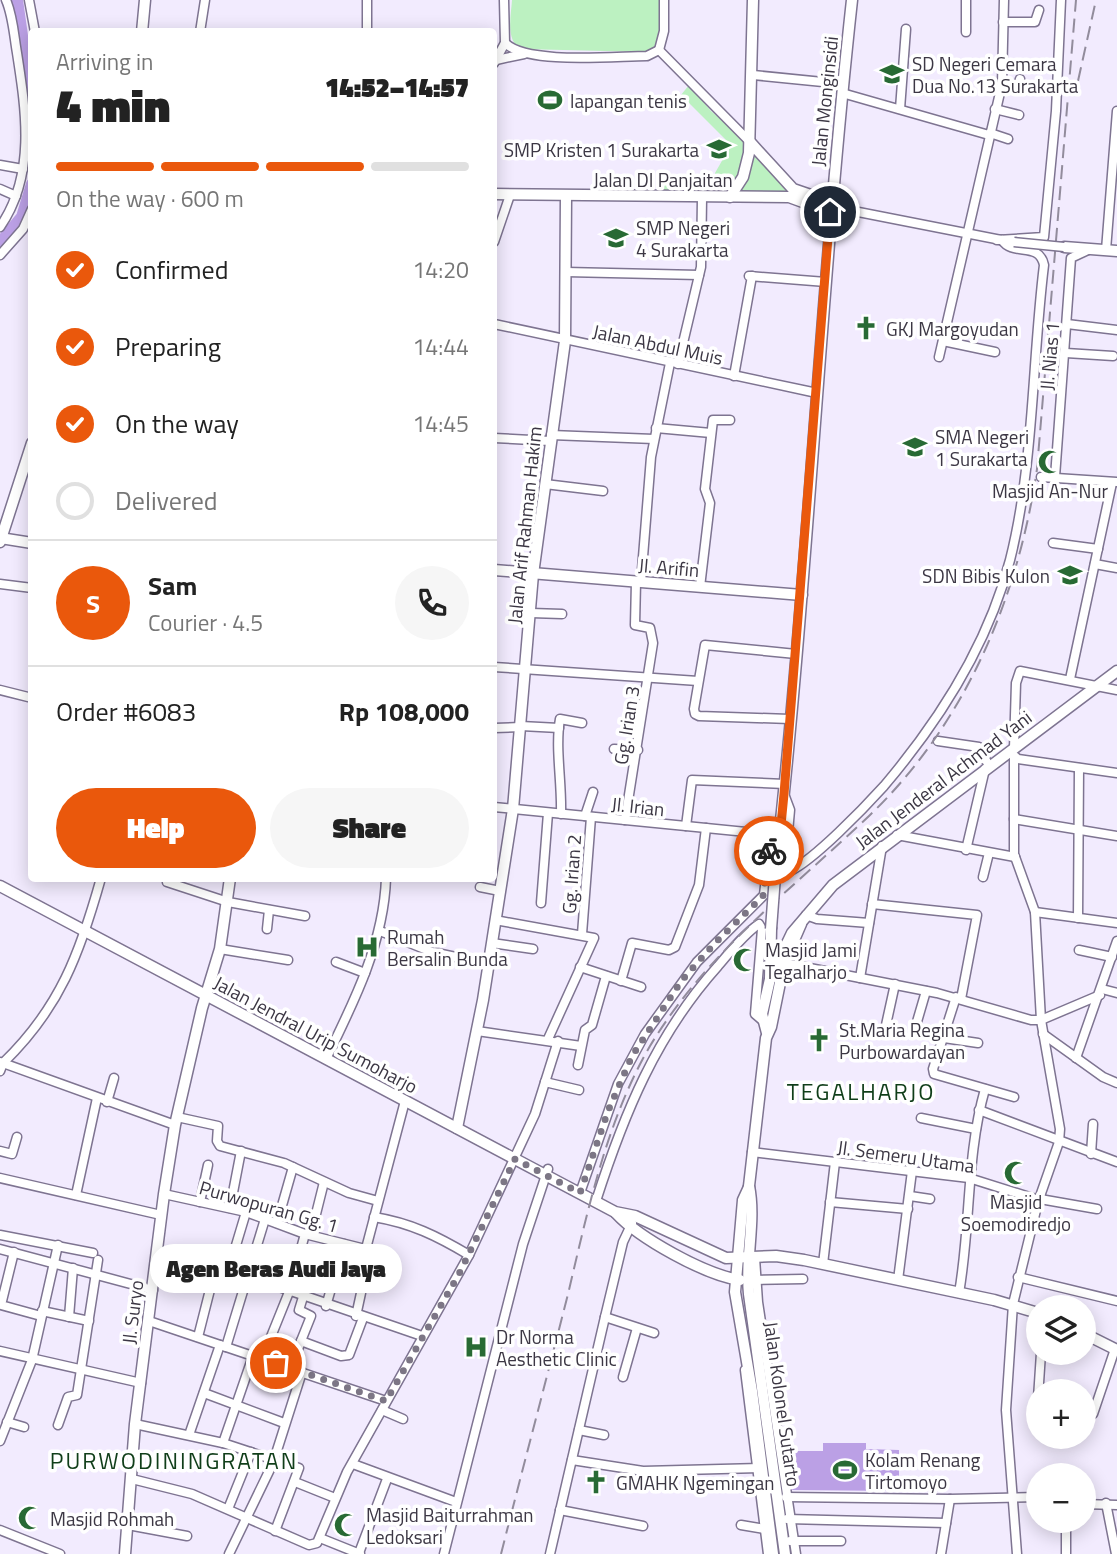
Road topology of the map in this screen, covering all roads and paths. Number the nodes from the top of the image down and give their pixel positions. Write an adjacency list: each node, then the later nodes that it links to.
1 (6, 0): 38 (street)
2 (29, 0): 15 (street)
3 (145, 0): 16 (main road)
4 (205, 0): 17 (street)
5 (368, 0): 18 (street)
6 (504, 0): 21 (street)
7 (664, 0): 22 (street)
8 (753, 0): 26 (main road)
9 (852, 0): 29 (main road, Jalan Monginsidi)
10 (966, 0): 20 (street)
11 (1004, 0): 14 (street)
12 (1061, 0): 53 (street)
13 (1039, 10): 14 (street)
14 (1003, 22): 28 (street)
15 (34, 28)
16 (142, 28)
17 (201, 28)
18 (367, 28)
19 (906, 29): 30 (street)
20 (966, 32)
21 (505, 43): 23 (street); 24 (street)
22 (659, 50): 23 (street); 36 (street)
23 (527, 54): 25 (street)
24 (497, 57)
25 (497, 61)
26 (753, 75): 29 (street); 36 (main road)
27 (1020, 79): 28 (street)
28 (1001, 86): 31 (street)
29 (842, 89): 30 (street); 47 (main road, Jalan Monginsidi)
30 (900, 109): 34 (street)
31 (995, 110): 33 (street); 34 (street)
32 (1117, 111): 56 (street)
33 (1019, 115)
34 (989, 134): 35 (street); 52 (street)
35 (1008, 139)
36 (749, 141): 40 (main road); 45 (main road)
37 (0, 164): 38 (street)
38 (23, 169): 43 (street)
39 (0, 189): 43 (street)
40 (791, 193): 45 (main road, Jalan DI Panjaitan); 47 (main road, Jalan DI Panjaitan)
41 (497, 194): 42 (main road, Jalan DI Panjaitan)
42 (510, 195): 44 (main road, Jalan DI Panjaitan); 51 (street)
43 (16, 196): 48 (street)
44 (566, 197): 46 (main road, Jalan DI Panjaitan); 58 (main road, Jalan Arif Rahman Hakim)
45 (730, 197): 46 (main road, Jalan DI Panjaitan)
46 (702, 198): 59 (street)
47 (833, 207): 52 (street); 60 (main road, Jalan Monginsidi)
48 (4, 211): 50 (street)
49 (28, 219): 57 (street)
50 (0, 227)
51 (497, 233)
52 (968, 234): 53 (street); 65 (street)
53 (1000, 240): 54 (street, bridge); 123 (street)
54 (1064, 247): 55 (main road)
55 (1089, 249): 56 (main road); 61 (street, Jl. Nias 1)
56 (1111, 251)
57 (0, 255)
58 (566, 272): 59 (street); 64 (main road, Jalan Arif Rahman Hakim)
59 (699, 275): 70 (street)
60 (826, 282): 71 (street); 72 (main road, Jalan Monginsidi)
61 (1067, 324): 63 (street); 67 (street, Jl. Nias 1)
62 (497, 325): 64 (street, Jalan Abdul Muis)
63 (1117, 330)
64 (565, 341): 70 (street, Jalan Abdul Muis); 77 (main road, Jalan Arif Rahman Hakim)
65 (943, 341): 66 (street); 69 (street)
66 (995, 352)
67 (1066, 353): 68 (street); 81 (street, Jl. Nias 1)
68 (1113, 356)
69 (939, 357)
70 (674, 364): 71 (street, Jalan Abdul Muis); 74 (street)
71 (734, 376): 72 (street, Jalan Abdul Muis)
72 (817, 393): 97 (main road, Jalan Monginsidi)
73 (730, 420): 75 (street)
74 (656, 428): 75 (street); 78 (street)
75 (711, 433): 95 (street)
76 (497, 438): 77 (street)
77 (551, 438): 78 (street); 83 (main road, Jalan Arif Rahman Hakim)
78 (654, 439): 93 (street)
79 (28, 455): 85 (main road)
80 (1041, 477): 81 (street)
81 (1055, 477): 82 (street)
82 (1115, 483): 88 (street)
83 (545, 484): 84 (street); 92 (main road, Jalan Arif Rahman Hakim)
84 (603, 491)
85 (0, 539): 86 (main road)
86 (28, 542)
87 (1053, 543): 88 (street)
88 (1098, 549): 89 (street)
89 (1095, 564): 90 (street); 105 (street)
90 (1117, 568)
91 (497, 570): 92 (main road, Jl. Arifin)
92 (534, 574): 93 (main road, Jl. Arifin); 98 (main road, Jalan Arif Rahman Hakim)
93 (639, 582): 95 (main road, Jl. Arifin); 104 (street, Gg. Irian 3)
94 (0, 584): 96 (street)
95 (700, 587): 97 (main road, Jl. Arifin)
96 (28, 588)
97 (802, 595): 100 (main road, Jalan Monginsidi)
98 (531, 613): 99 (street); 102 (main road, Jalan Arif Rahman Hakim)
99 (562, 614)
100 (796, 654): 106 (street); 111 (main road, Jalan Monginsidi)
101 (497, 667): 102 (street)
102 (527, 668): 104 (street); 114 (main road, Jalan Arif Rahman Hakim)
103 (1117, 671): 107 (main road, Jalan Jenderal Achmad Yani)
104 (650, 676): 106 (street); 118 (street, Gg. Irian 3)
105 (1070, 679): 107 (street); 119 (street)
106 (698, 681): 111 (street)
107 (1098, 684): 109 (street); 119 (main road, Jalan Jenderal Achmad Yani)
108 (0, 690): 110 (street)
109 (1117, 690)
110 (28, 697)
111 (790, 719): 123 (main road, Jalan Monginsidi)
112 (582, 723): 115 (street)
113 (497, 727): 114 (street)
114 (521, 727): 115 (street); 126 (main road, Jalan Arif Rahman Hakim)
115 (559, 728): 128 (street)
116 (937, 741): 120 (street)
117 (614, 749): 118 (street)
118 (638, 750): 131 (street, Gg. Irian 3)
119 (1013, 752): 120 (main road, Jalan Jenderal Achmad Yani); 121 (street); 130 (street)
120 (987, 767): 136 (main road, Jalan Jenderal Achmad Yani); 139 (street)
121 (1079, 768): 122 (street); 134 (street)
122 (1117, 773)
123 (784, 789): 132 (street); 135 (main road, Jalan Monginsidi)
124 (593, 792): 129 (street, Gg. Irian 2)
125 (497, 807): 126 (street, Jl. Irian)
126 (513, 809): 127 (street, Jl. Irian); 142 (main road, Jalan Arif Rahman Hakim)
127 (548, 813): 128 (street, Jl. Irian); 152 (street)
128 (561, 814): 129 (street, Jl. Irian)
129 (588, 816): 131 (street, Jl. Irian); 165 (street, Gg. Irian 2)
130 (1014, 819): 134 (street); 141 (street)
131 (625, 820): 132 (street, Jl. Irian)
132 (687, 826): 133 (street, Jl. Irian)
133 (706, 828): 135 (street, Jl. Irian); 181 (street)
134 (1079, 830): 137 (street); 157 (street)
135 (775, 835): 180 (main road, Jalan Monginsidi, bridge); 237 (street)
136 (897, 835): 138 (main road, Jalan Jenderal Achmad Yani); 139 (street)
137 (1117, 836)
138 (882, 846): 153 (street); 159 (main road, Jalan Jenderal Achmad Yani)
139 (966, 850): 140 (street)
140 (989, 853): 141 (street); 143 (street)
141 (1015, 858): 155 (street)
142 (499, 865): 150 (main road, Jalan Arif Rahman Hakim)
143 (983, 877)
144 (100, 882): 163 (street)
145 (167, 882): 151 (street)
146 (230, 882): 151 (main road, Jl. Suryo)
147 (386, 882): 164 (street)
148 (0, 886): 163 (main road, Jalan Jendral Urip Sumoharjo)
149 (480, 887): 150 (street)
150 (500, 891): 158 (main road, Jalan Arif Rahman Hakim)
151 (228, 902): 154 (street); 168 (main road, Jl. Suryo)
152 (541, 903)
153 (872, 904): 160 (street); 189 (street)
154 (269, 910): 156 (street); 162 (street)
155 (1035, 912): 157 (street); 191 (street)
156 (305, 916)
157 (1077, 918): 161 (street)
158 (495, 920): 165 (street); 167 (main road, Jalan Arif Rahman Hakim)
159 (803, 920): 160 (street); 174 (main road, Jalan Jenderal Achmad Yani); 180 (main road, Jalan Jenderal Achmad Yani)
160 (869, 923): 179 (street)
161 (1117, 923)
162 (267, 929)
163 (86, 930): 188 (main road, Jalan Jendral Urip Sumoharjo); 204 (street)
164 (380, 930): 175 (street); 177 (street)
165 (582, 934): 176 (street, Gg. Irian 2)
166 (1117, 941): 171 (street)
167 (492, 943): 169 (street); 175 (main road, Jalan Arif Rahman Hakim)
168 (220, 949): 172 (street); 188 (main road, Jl. Suryo)
169 (533, 949)
170 (1079, 950): 171 (street)
171 (1112, 957): 186 (street)
172 (288, 960)
173 (336, 961): 177 (street)
174 (784, 963): 179 (street); 183 (main road, Jalan Jenderal Achmad Yani)
175 (489, 964): 193 (main road, Jalan Arif Rahman Hakim)
176 (580, 967): 178 (street); 198 (street)
177 (365, 972): 203 (street)
178 (606, 976): 181 (street); 201 (street)
179 (860, 978): 182 (street)
180 (769, 979): 183 (main road); 190 (main road)
181 (621, 981): 184 (street)
182 (895, 984): 185 (street); 192 (street)
183 (778, 986): 195 (main road, Jalan Jenderal Achmad Yani)
184 (641, 987)
185 (926, 990): 189 (street); 194 (street)
186 (1101, 992): 187 (street); 191 (street); 202 (street)
187 (1117, 993)
188 (206, 995): 203 (main road, Jalan Jendral Urip Sumoharjo); 217 (main road, Jl. Suryo)
189 (958, 998): 191 (street); 197 (street)
190 (762, 1020): 195 (main road); 244 (street)
191 (1041, 1020): 196 (street)
192 (886, 1025)
193 (477, 1031): 198 (street); 219 (main road, Jalan Arif Rahman Hakim)
194 (914, 1032)
195 (767, 1033): 225 (main road, Jalan Jenderal Achmad Yani)
196 (1043, 1034): 202 (street); 222 (street)
197 (944, 1038): 200 (street); 209 (street)
198 (548, 1039): 199 (street)
199 (558, 1041): 201 (street); 207 (street)
200 (978, 1043)
201 (581, 1046): 205 (street)
202 (1076, 1058): 208 (street)
203 (327, 1059): 214 (main road, Jalan Jendral Urip Sumoharjo)
204 (1, 1065): 212 (street)
205 (578, 1065)
206 (114, 1078): 213 (street)
207 (545, 1082): 210 (street); 227 (street)
208 (1117, 1083)
209 (985, 1089): 211 (street); 215 (street)
210 (579, 1090)
211 (1014, 1097)
212 (97, 1098): 213 (street); 239 (street)
213 (107, 1102): 217 (street)
214 (413, 1102): 219 (main road, Jalan Jendral Urip Sumoharjo); 243 (street)
215 (979, 1110): 220 (street); 222 (street)
216 (921, 1118): 220 (street)
217 (176, 1121): 224 (street); 238 (main road, Jl. Suryo)
218 (1093, 1124): 226 (street)
219 (457, 1128): 227 (main road, Jalan Jendral Urip Sumoharjo)
220 (976, 1129): 235 (street)
221 (17, 1137): 223 (street)
222 (1059, 1142): 226 (street); 242 (street)
223 (0, 1151)
224 (241, 1152): 231 (street); 247 (street)
225 (752, 1152): 228 (street, Jl. Semeru Utama); 270 (main road, Jalan Jenderal Achmad Yani)
226 (1091, 1153): 229 (street)
227 (516, 1156): 233 (main road, Jalan Jendral Urip Sumoharjo); 268 (street)
228 (835, 1162): 232 (street, Jl. Semeru Utama); 246 (street)
229 (1117, 1163)
230 (208, 1165): 245 (street)
231 (293, 1167): 236 (street); 257 (street)
232 (912, 1171): 235 (street, Jl. Semeru Utama); 240 (street)
233 (547, 1172): 237 (main road, Jalan Jendral Urip Sumoharjo); 343 (street)
234 (0, 1178): 239 (street)
235 (969, 1178): 242 (street, Jl. Semeru Utama); 285 (street)
236 (324, 1182): 243 (street); 252 (street)
237 (580, 1193): 244 (main road, Jalan Jendral Urip Sumoharjo)
238 (164, 1194): 245 (street, Purwopuran Gg. 1); 254 (main road, Jl. Suryo)
239 (76, 1195): 254 (street)
240 (910, 1196): 241 (street); 248 (street)
241 (930, 1199)
242 (1040, 1199): 249 (street, Jl. Semeru Utama); 278 (street)
243 (378, 1200): 255 (street)
244 (596, 1201): 251 (main road, Jalan Jendral Urip Sumoharjo)
245 (200, 1202): 247 (street, Purwopuran Gg. 1)
246 (830, 1202): 248 (street); 272 (street)
247 (230, 1208): 250 (street, Purwopuran Gg. 1)
248 (908, 1209): 282 (street)
249 (1097, 1209)
250 (246, 1212): 256 (street, Purwopuran Gg. 1); 275 (street)
251 (615, 1212): 253 (main road, Jalan Jendral Urip Sumoharjo); 258 (main road, Jalan Jendral Urip Sumoharjo)
252 (316, 1213)
253 (636, 1214): 258 (street); 259 (main road, Jalan Jendral Urip Sumoharjo)
254 (161, 1215): 269 (main road, Jl. Suryo)
255 (374, 1217): 266 (street); 268 (street)
256 (265, 1219): 257 (street, Purwopuran Gg. 1); 277 (street)
257 (277, 1223): 260 (street, Purwopuran Gg. 1)
258 (630, 1228): 262 (main road, Jalan Jendral Urip Sumoharjo); 294 (street)
259 (663, 1229): 262 (main road); 270 (main road, Jalan Jendral Urip Sumoharjo)
260 (305, 1234): 263 (street, Purwopuran Gg. 1); 284 (street)
261 (0, 1235): 264 (street)
262 (657, 1242): 279 (main road, Jalan Jendral Urip Sumoharjo)
263 (344, 1244): 266 (street, Purwopuran Gg. 1); 289 (street)
264 (58, 1245): 271 (street); 276 (street)
265 (0, 1249): 267 (street)
266 (365, 1249): 293 (street)
267 (14, 1252): 271 (street); 291 (street)
268 (469, 1255): 301 (street)
269 (157, 1258): 274 (street); 283 (main road, Jl. Suryo)
270 (746, 1258): 272 (main road, Jalan Jendral Urip Sumoharjo); 279 (main road, Jalan Kolonel Sutarto); 281 (main road, Jalan Kolonel Sutarto)
271 (54, 1263): 273 (street); 291 (street)
272 (823, 1264): 282 (main road, Jalan Jendral Urip Sumoharjo)
273 (73, 1268): 276 (street); 292 (street)
274 (215, 1270): 275 (street); 302 (street)
275 (228, 1272): 277 (street)
276 (96, 1274): 283 (street); 295 (street)
277 (250, 1277): 284 (street); 305 (street)
278 (1018, 1277): 287 (street); 288 (street)
279 (734, 1279): 281 (main road, Jalan Jendral Urip Sumoharjo); 299 (main road, Jalan Kolonel Sutarto)
280 (803, 1279): 281 (street)
281 (751, 1280): 298 (main road, Jalan Kolonel Sutarto)
282 (898, 1280): 285 (main road, Jalan Jendral Urip Sumoharjo)
283 (153, 1290): 296 (main road, Jl. Suryo)
284 (289, 1292): 286 (street); 308 (street)
285 (960, 1293): 288 (main road, Jalan Jendral Urip Sumoharjo)
286 (303, 1297): 289 (street); 304 (street)
287 (1117, 1301)
288 (1013, 1304): 290 (main road, Jalan Jendral Urip Sumoharjo); 338 (street)
289 (326, 1306): 293 (street)
290 (1026, 1309)
291 (42, 1314): 292 (street); 309 (street)
292 (69, 1317): 295 (street)
293 (359, 1317): 301 (street); 304 (street)
294 (605, 1317): 297 (street); 325 (street)
295 (89, 1321): 311 (street)
296 (149, 1321): 302 (street); 314 (main road, Jl. Suryo)
297 (637, 1328): 300 (street); 313 (street)
298 (759, 1328): 299 (main road); 340 (main road, Jalan Kolonel Sutarto)
299 (741, 1329): 334 (main road, Jalan Kolonel Sutarto)
300 (653, 1333)
301 (422, 1336): 317 (street)
302 (198, 1338): 305 (street)
303 (1096, 1340): 306 (main road)
304 (302, 1341): 310 (street)
305 (223, 1346): 308 (street); 315 (street)
306 (1116, 1350): 318 (street)
307 (0, 1351): 309 (street)
308 (257, 1357): 310 (street); 316 (street)
309 (32, 1360): 311 (street); 320 (street)
310 (291, 1368): 312 (street)
311 (80, 1369): 314 (street); 323 (street)
312 (302, 1372): 317 (street); 321 (street)
313 (623, 1377)
314 (141, 1383): 322 (main road, Jl. Suryo)
315 (204, 1392): 316 (street); 326 (street)
316 (237, 1405): 321 (street); 329 (street)
317 (384, 1405): 319 (street); 333 (street)
318 (1096, 1407)
319 (403, 1419)
320 (7, 1422): 324 (street); 328 (street)
321 (284, 1423): 331 (street)
322 (135, 1424): 326 (street); 335 (main road, Jl. Suryo)
323 (58, 1425)
324 (24, 1427)
325 (579, 1430): 327 (street); 332 (street)
326 (189, 1435): 329 (street)
327 (604, 1435)
328 (0, 1441)
329 (223, 1443): 330 (street)
330 (251, 1452): 331 (street); 345 (street)
331 (279, 1460): 337 (street); 348 (street)
332 (572, 1460): 334 (street); 346 (street)
333 (353, 1464): 336 (street); 341 (street)
334 (759, 1468): 353 (street); 368 (main road, Jalan Kolonel Sutarto)
335 (132, 1479): 345 (street); 350 (main road, Jl. Suryo)
336 (387, 1479): 343 (street); 364 (street)
337 (295, 1482): 341 (street); 355 (street)
338 (1013, 1495): 339 (street); 342 (street); 372 (street)
339 (1026, 1496)
340 (783, 1497): 342 (street); 347 (main road, Jalan Kolonel Sutarto)
341 (335, 1498): 358 (street)
342 (950, 1499): 349 (street)
343 (456, 1503): 365 (street)
344 (1113, 1503): 374 (street)
345 (228, 1509): 348 (street)
346 (560, 1510): 352 (street); 366 (street)
347 (786, 1519): 349 (street); 359 (main road, Jalan Kolonel Sutarto)
348 (250, 1520): 355 (street); 363 (street)
349 (946, 1523): 371 (street)
350 (128, 1525): 357 (street); 362 (main road, Jl. Suryo)
351 (741, 1525): 353 (street)
352 (643, 1526)
353 (765, 1529): 367 (street)
354 (0, 1530): 361 (street)
355 (275, 1531): 358 (street)
356 (1066, 1533): 373 (street)
357 (187, 1536)
358 (320, 1538): 364 (street)
359 (789, 1541): 360 (street); 369 (main road, Jalan Kolonel Sutarto); 370 (street)
360 (841, 1541)
361 (60, 1554)
362 (125, 1554)
363 (229, 1554)
364 (359, 1554)
365 (444, 1554)
366 (550, 1554)
367 (768, 1554)
368 (774, 1554)
369 (785, 1554)
370 (796, 1554)
371 (941, 1554)
372 (1017, 1554)
373 (1066, 1554)
374 (1116, 1554)

